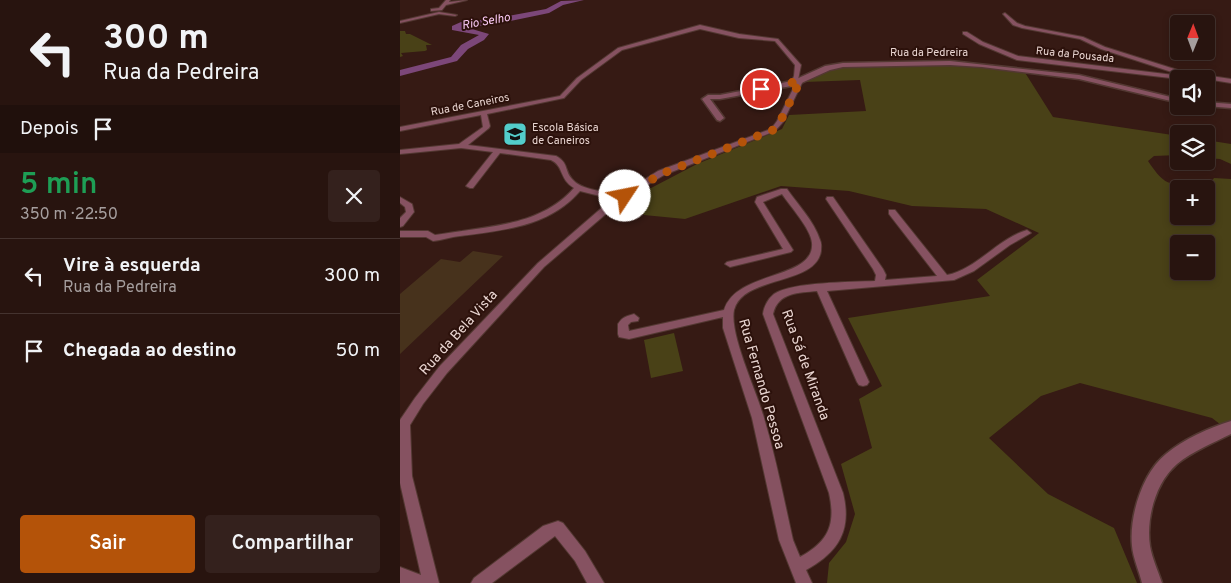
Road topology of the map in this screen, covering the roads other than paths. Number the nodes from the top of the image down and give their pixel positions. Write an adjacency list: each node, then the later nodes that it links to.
1 (465, 0): 2 (street)
2 (447, 2): 3 (street)
3 (415, 12)
4 (1005, 14): 11 (street)
5 (455, 15): 6 (street)
6 (400, 22)
7 (965, 33): 8 (street, Rua da Pousada)
8 (1170, 77)
9 (1215, 81): 11 (street)
10 (797, 82): 12 (street, Rua da Pedreira); 15 (street, Rua de Caneiros); 16 (street, Rua da Pedreira); 24 (street, Rua da Bela Vista)
11 (1231, 82)
12 (1170, 99)
13 (1215, 105): 14 (street)
14 (1231, 106)
15 (483, 112): 17 (street, Rua de Caneiros); 18 (street)
16 (720, 118)
17 (400, 129)
18 (461, 146): 19 (street); 20 (street)
19 (498, 150): 21 (street); 22 (street)
20 (400, 152)
21 (470, 186)
22 (579, 187): 24 (street); 29 (street)
23 (400, 198): 27 (street)
24 (618, 199): 41 (street, Rua da Bela Vista)
25 (830, 200): 32 (street)
26 (892, 212): 31 (street)
27 (400, 224)
28 (1027, 233): 31 (street, Rua Sá de Miranda)
29 (400, 234)
30 (730, 264): 34 (street, Rua Fernando Pessoa)
31 (945, 279): 32 (street, Rua Sá de Miranda)
32 (879, 284): 33 (street, Rua Sá de Miranda)
33 (821, 288): 36 (street); 38 (street, Rua Sá de Miranda)
34 (727, 313): 35 (street); 38 (street, Rua Fernando Pessoa)
35 (634, 318)
36 (863, 382)
37 (1231, 426): 45 (street)
38 (798, 566): 44 (street, Rua Fernando Pessoa)
39 (400, 575): 40 (street)
40 (422, 583)
41 (431, 583)
42 (479, 583): 43 (street)
43 (596, 583)
44 (804, 583)
45 (1152, 583)

